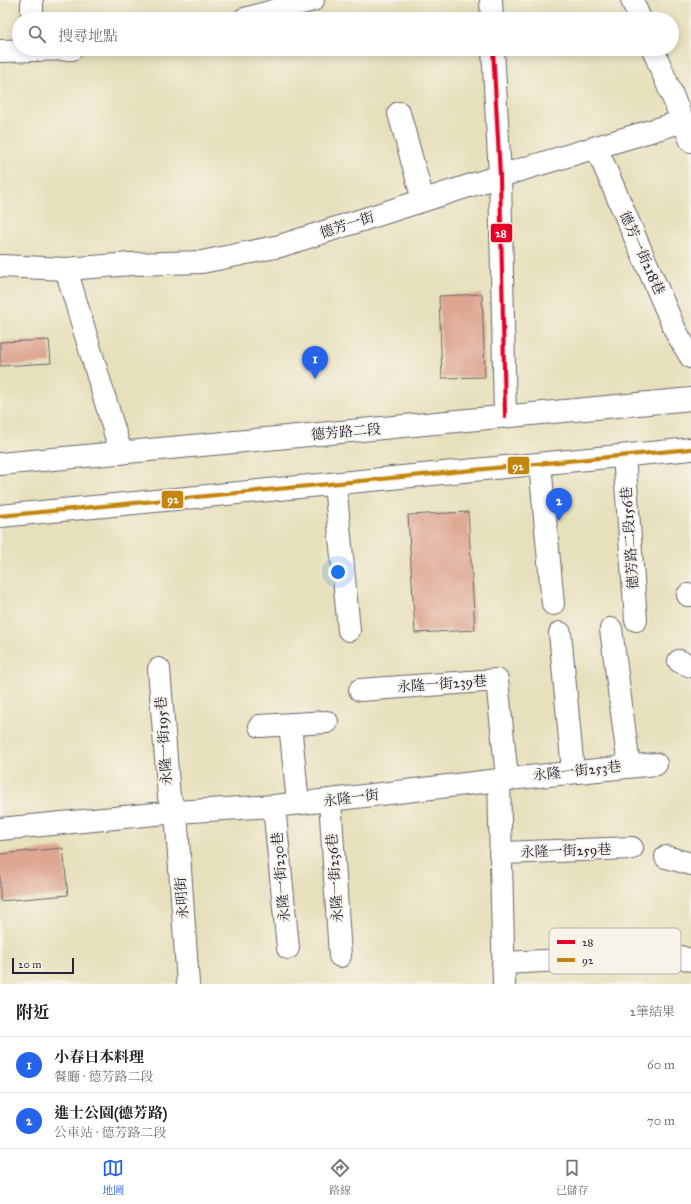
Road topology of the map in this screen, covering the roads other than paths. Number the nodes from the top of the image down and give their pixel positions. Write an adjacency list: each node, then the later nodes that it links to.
1 (32, 0): 5 (street)
2 (313, 0): 6 (street)
3 (491, 0): 7 (street)
4 (632, 0): 8 (street)
5 (32, 12)
6 (269, 12)
7 (492, 12)
8 (637, 12)
9 (0, 51): 10 (street)
10 (12, 51)
11 (493, 56): 16 (street)
12 (656, 56): 14 (street)
13 (399, 113): 17 (street)
14 (687, 131): 15 (street, 德芳一街)
15 (596, 147): 16 (street, 德芳一街); 20 (street, 德芳一街218巷)
16 (500, 176): 17 (street, 德芳一街); 22 (street)
17 (423, 200): 19 (street, 德芳一街)
18 (0, 266): 19 (street, 德芳一街)
19 (66, 269): 24 (street)
20 (691, 357)
21 (691, 399): 22 (street, 德芳路二段)
22 (505, 417): 24 (street, 德芳路二段)
23 (691, 449): 25 (street)
24 (121, 453): 26 (street, 德芳路二段)
25 (624, 456): 27 (street); 31 (street, 德芳路二段156巷)
26 (0, 464)
27 (540, 464): 28 (street); 30 (street)
28 (335, 484): 29 (street); 33 (street)
29 (0, 516)
30 (553, 604)
31 (636, 620)
32 (611, 629): 41 (street)
33 (349, 630)
34 (560, 633): 42 (street)
35 (159, 669): 47 (street, 永隆一街195巷)
36 (360, 690): 43 (street, 永隆一街239巷)
37 (327, 722): 38 (street)
38 (290, 724): 39 (street); 45 (street)
39 (260, 726)
40 (656, 764): 41 (street, 永隆一街253巷)
41 (629, 766): 42 (street, 永隆一街253巷)
42 (573, 771): 43 (street, 永隆一街253巷)
43 (503, 779): 44 (street, 永隆一街); 50 (street)
44 (330, 800): 45 (street, 永隆一街); 54 (street, 永隆一街236巷)
45 (298, 803): 46 (street, 永隆一街)
46 (274, 806): 47 (street, 永隆一街); 53 (street, 永隆一街230巷)
47 (176, 812): 48 (street, 永隆一街); 59 (street, 永明街)
48 (0, 829)
49 (632, 848): 50 (street, 永隆一街259巷)
50 (500, 853): 58 (street)
51 (666, 857): 52 (street)
52 (690, 861)
53 (288, 948)
54 (340, 956)
55 (681, 957): 56 (street)
56 (691, 960)
57 (549, 966): 58 (street)
58 (504, 974)
59 (188, 984)

